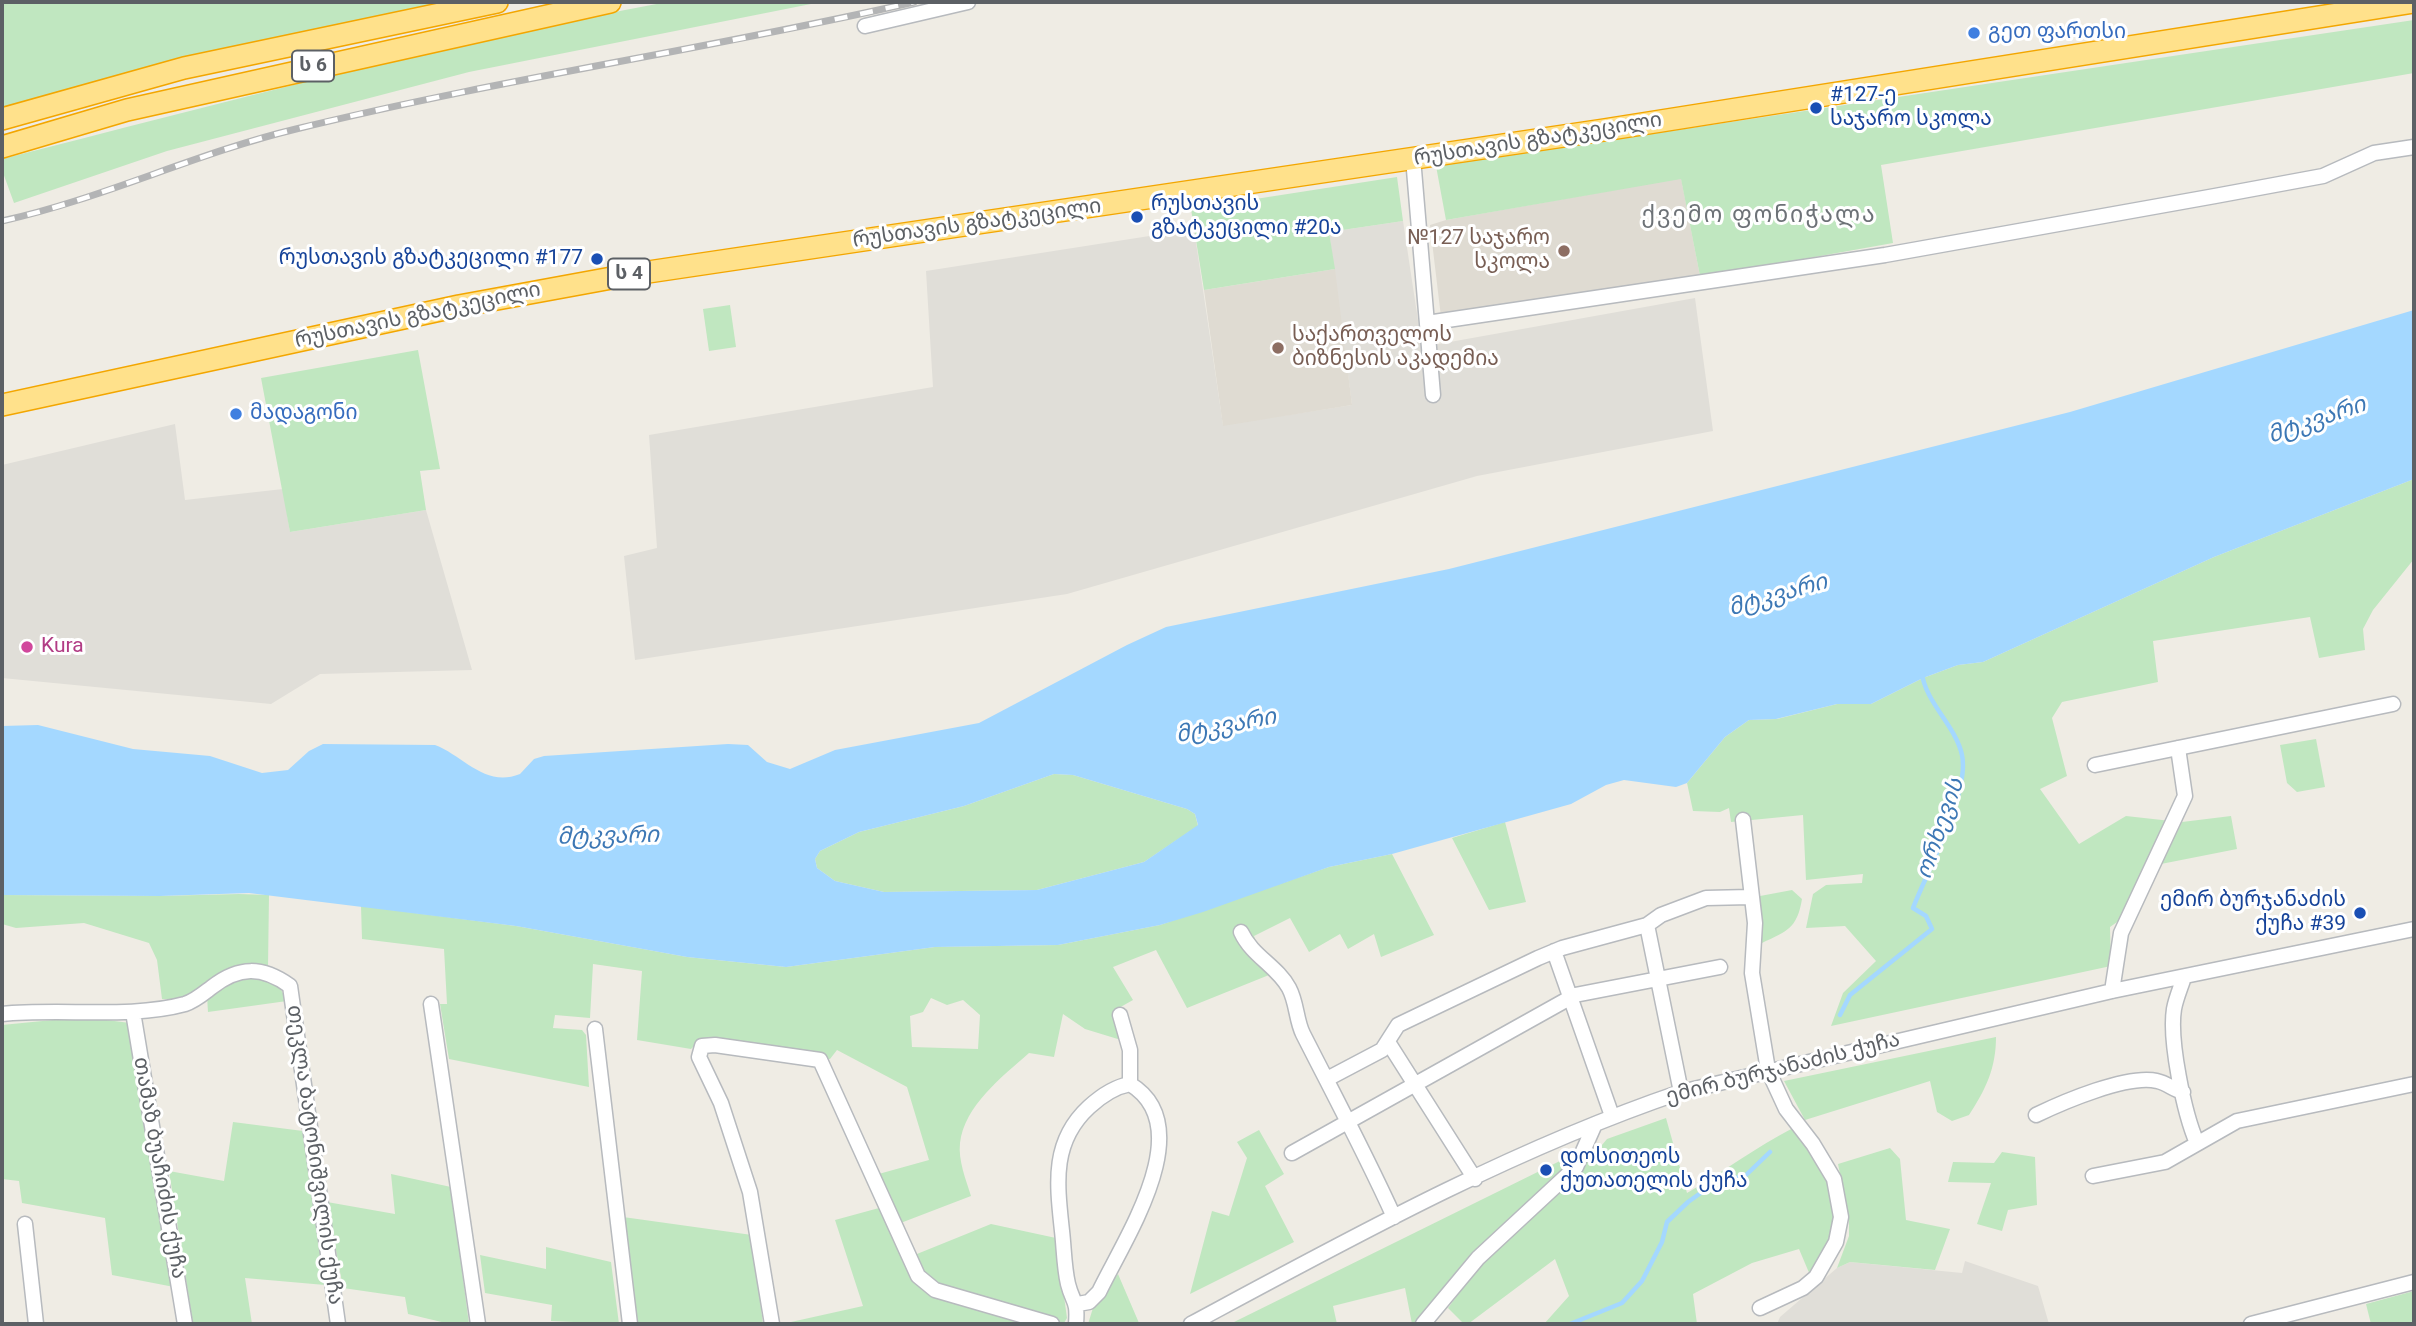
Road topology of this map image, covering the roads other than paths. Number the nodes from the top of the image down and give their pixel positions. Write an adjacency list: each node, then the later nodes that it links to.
1 (497, 2): 6 (highway, ს 6)
2 (610, 2): 8 (highway, ს 6)
3 (968, 2): 5 (street)
4 (2414, 2): 13 (highway, რუსთავის გზატკეცილი / ს 4)
5 (865, 26)
6 (184, 68): 7 (highway, ს 6); 8 (highway)
7 (151, 77): 9 (highway); 10 (highway, ს 6)
8 (193, 95): 9 (highway, ს 6)
9 (158, 103): 11 (highway, ს 6)
10 (2, 119)
11 (2, 147)
12 (2414, 147): 14 (street)
13 (1413, 158): 14 (street); 16 (highway, რუსთავის გზატკეცილი / ს 4)
14 (1427, 323): 15 (street)
15 (1433, 396)
16 (2, 405)
17 (2393, 704): 18 (street)
18 (2178, 748): 19 (street); 29 (street)
19 (2095, 765)
20 (1743, 820): 21 (street)
21 (1750, 897): 22 (street); 37 (street)
22 (1647, 925): 25 (street); 28 (street)
23 (2414, 929): 27 (street, ემირ ბურჯანაძის ქუჩა)
24 (1241, 932): 38 (street)
25 (1554, 951): 30 (street); 36 (street)
26 (1720, 967): 28 (street)
27 (2184, 977): 29 (street, ემირ ბურჯანაძის ქუჩა); 43 (street)
28 (1657, 979): 30 (street); 42 (street)
29 (2112, 991): 37 (street, ემირ ბურჯანაძის ქუჩა)
30 (1570, 998): 40 (street); 45 (street)
31 (431, 1004): 60 (street)
32 (133, 1012): 33 (street); 58 (street, თამაზ ბუაჩიძის ქუჩა); 59 (street, თეკლა ბატონიშვილის ქუჩა)
33 (2, 1014)
34 (1120, 1016): 39 (street)
35 (595, 1029): 61 (street)
36 (1388, 1042): 38 (street); 40 (street)
37 (1768, 1070): 42 (street, ემირ ბურჯანაძის ქუჩა); 56 (street)
38 (1326, 1079): 46 (street)
39 (1130, 1084): 55 (street); 55 (street)
40 (1415, 1084): 46 (street); 51 (street)
41 (2414, 1084): 48 (street)
42 (1681, 1092): 45 (street, ემირ ბურჯანაძის ქუჩა)
43 (2183, 1092): 44 (street); 48 (street)
44 (2036, 1115)
45 (1612, 1116): 47 (street, ემირ ბურჯანაძის ქუჩა)
46 (1349, 1121): 49 (street); 52 (street)
47 (1595, 1124): 51 (street, ემირ ბურჯანაძის ქუჩა); 66 (street)
48 (2197, 1143): 50 (street)
49 (1292, 1153)
50 (2093, 1176)
51 (1475, 1179): 52 (street, ემირ ბურჯანაძის ქუჩა)
52 (1394, 1217): 65 (street, ემირ ბურჯანაძის ქუჩა)
53 (25, 1224): 57 (street)
54 (2414, 1282): 67 (street)
55 (1078, 1304): 64 (street)
56 (1760, 1308)
57 (36, 1324)
58 (185, 1324)
59 (338, 1324)
60 (478, 1324)
61 (630, 1324)
62 (772, 1324): 63 (street)
63 (1052, 1324)
64 (1076, 1324)
65 (1191, 1324)
66 (1423, 1324)
67 (2251, 1324)

